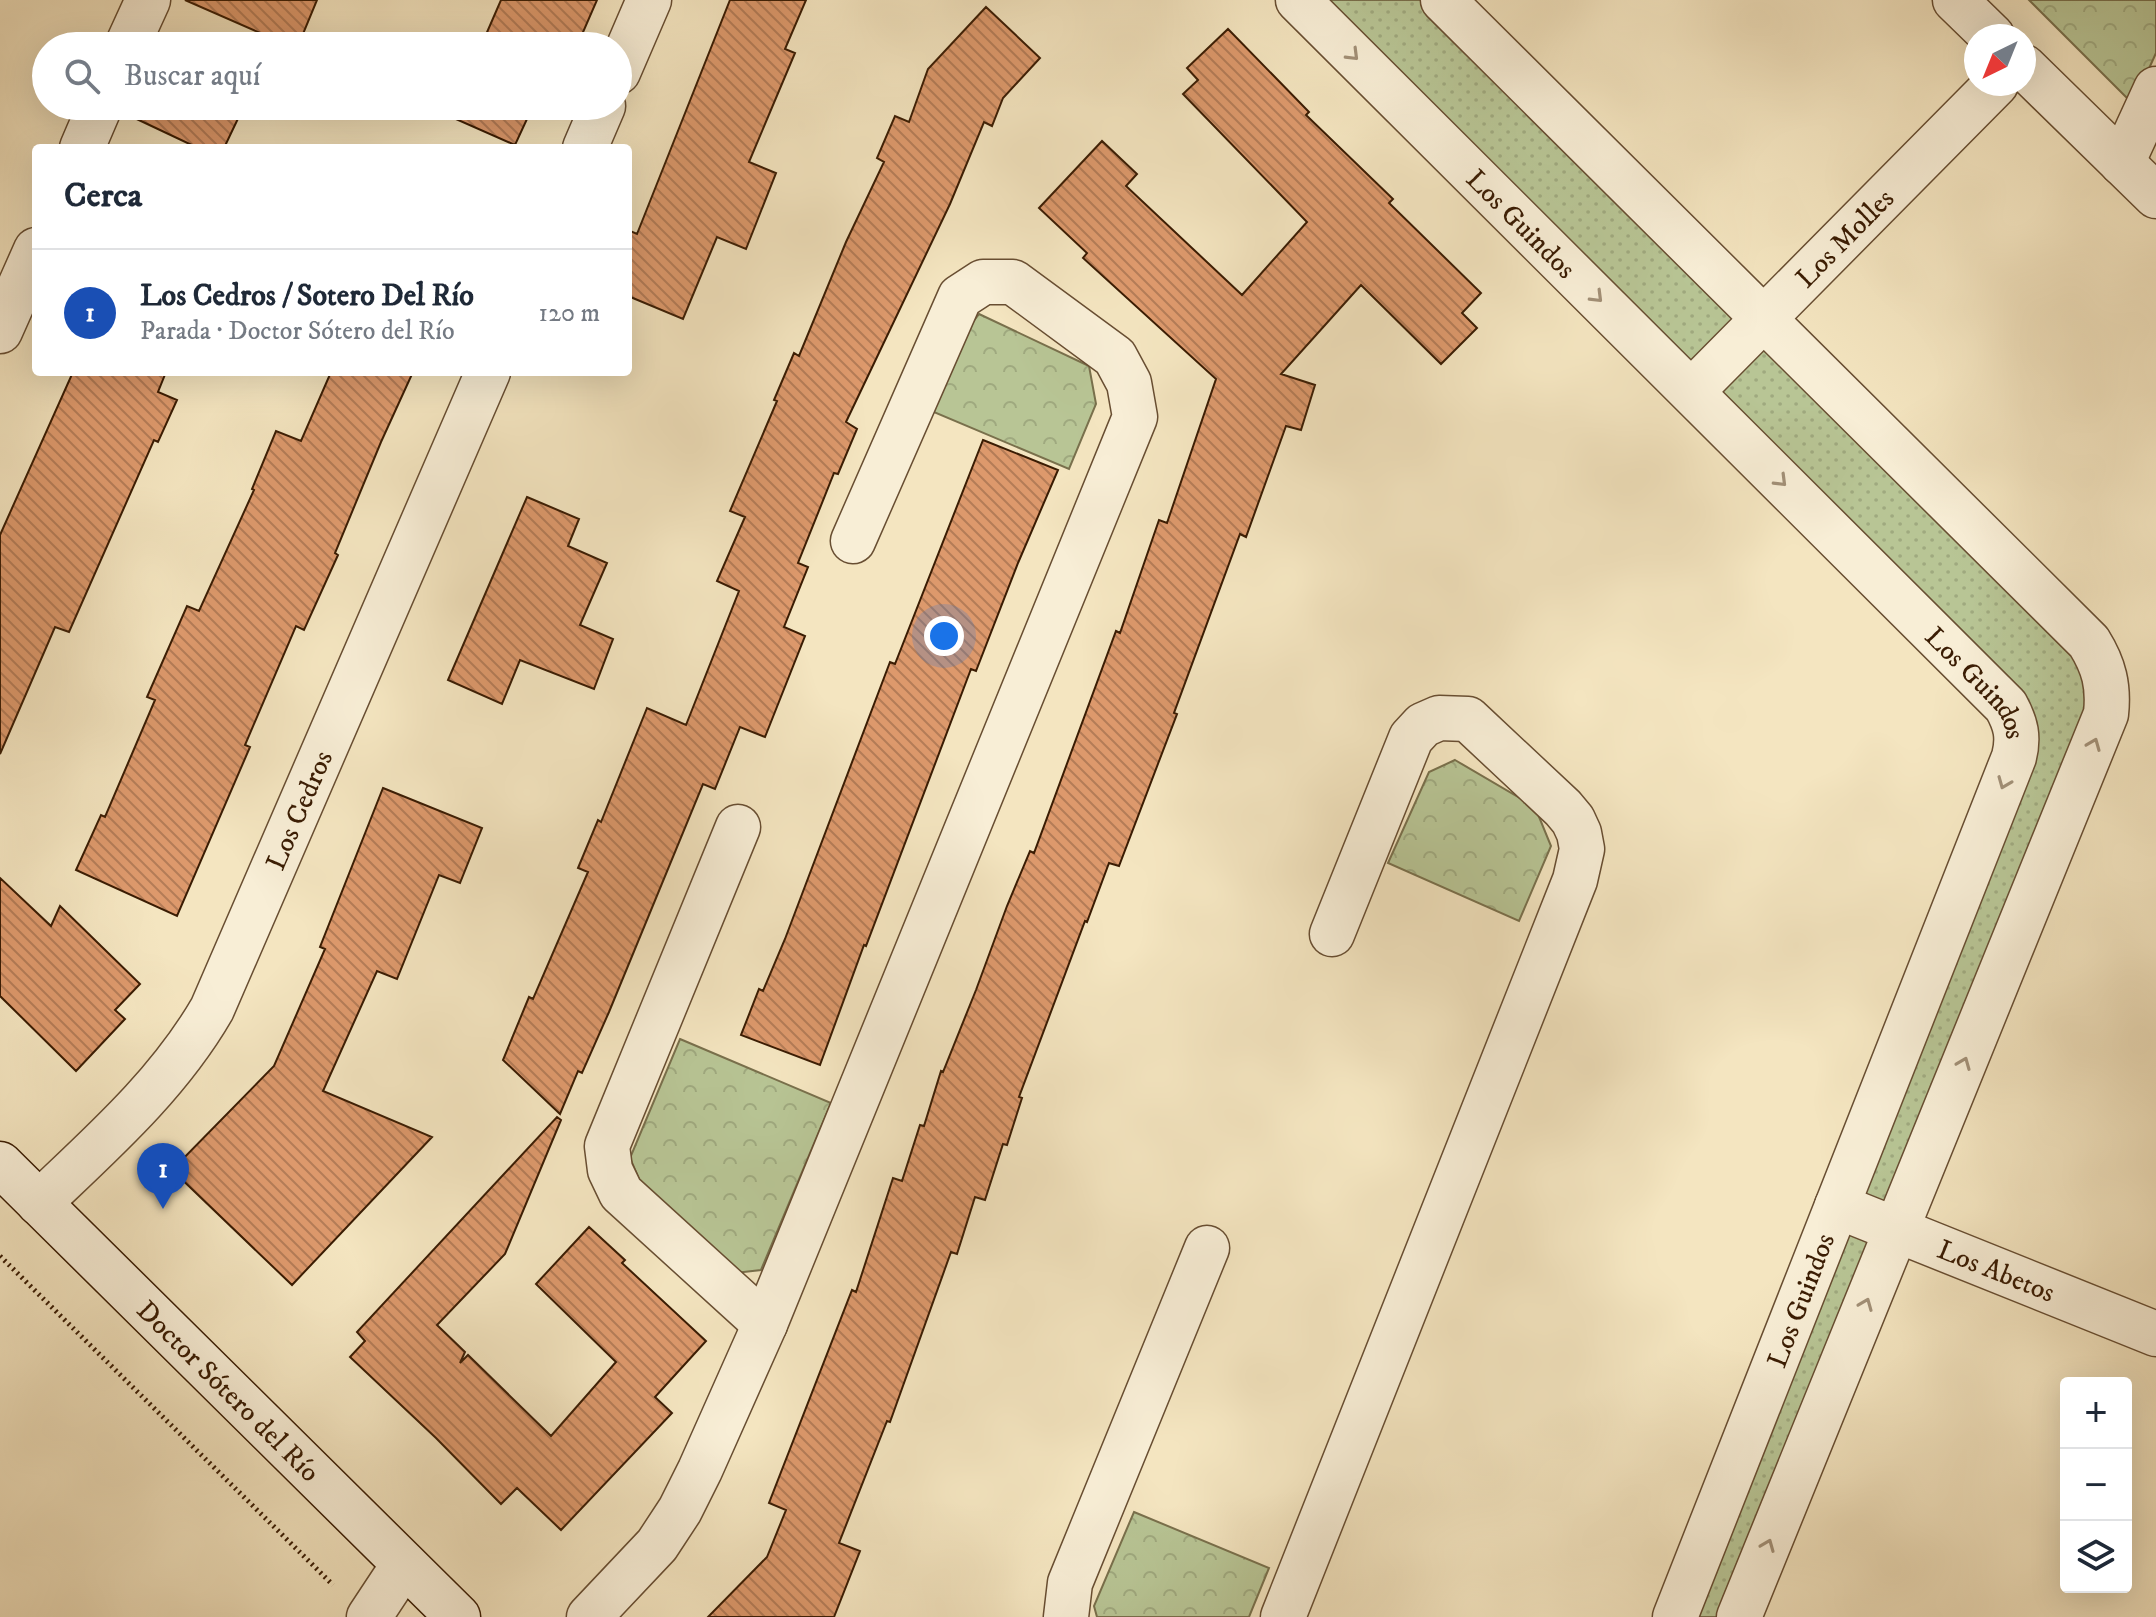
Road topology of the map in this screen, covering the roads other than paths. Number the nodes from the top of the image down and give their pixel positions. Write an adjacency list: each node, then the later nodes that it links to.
1 (148, 0): 7 (street)
2 (649, 0): 8 (street)
3 (1298, 0): 22 (street, Los Guindos, one-way to 22)
4 (1443, 0): 19 (street)
5 (1955, 0): 6 (street)
6 (1980, 24)
7 (133, 32)
8 (632, 39)
9 (2036, 79): 16 (street)
10 (2156, 89): 16 (street)
11 (1984, 96): 19 (street, Los Molles)
12 (94, 120): 14 (street)
13 (597, 120): 15 (street)
14 (84, 144)
15 (587, 144)
16 (2122, 163): 17 (street)
17 (2156, 196)
18 (32, 259): 20 (street)
19 (1764, 318): 22 (street, Los Molles); 29 (street, one-way to 19)
20 (0, 331)
21 (486, 376): 27 (street, Los Cedros)
22 (1692, 391): 28 (street, Los Guindos, one-way to 28)
23 (853, 541): 31 (street)
24 (738, 827): 31 (street)
25 (1332, 934): 38 (street)
26 (0, 1164): 27 (street, Doctor Sótero del Río)
27 (39, 1203): 33 (street, Doctor Sótero del Río)
28 (1837, 1206): 29 (street, Los Abetos); 39 (street, Los Guindos)
29 (1896, 1229): 32 (street, Los Abetos); 40 (street, one-way to 29)
30 (1207, 1248): 37 (street)
31 (765, 1324): 36 (street)
32 (2156, 1334)
33 (404, 1564): 34 (street); 35 (street, Doctor Sótero del Río)
34 (356, 1606)
35 (458, 1617)
36 (589, 1617)
37 (1066, 1617)
38 (1283, 1617)
39 (1675, 1617)
40 (1739, 1617)

